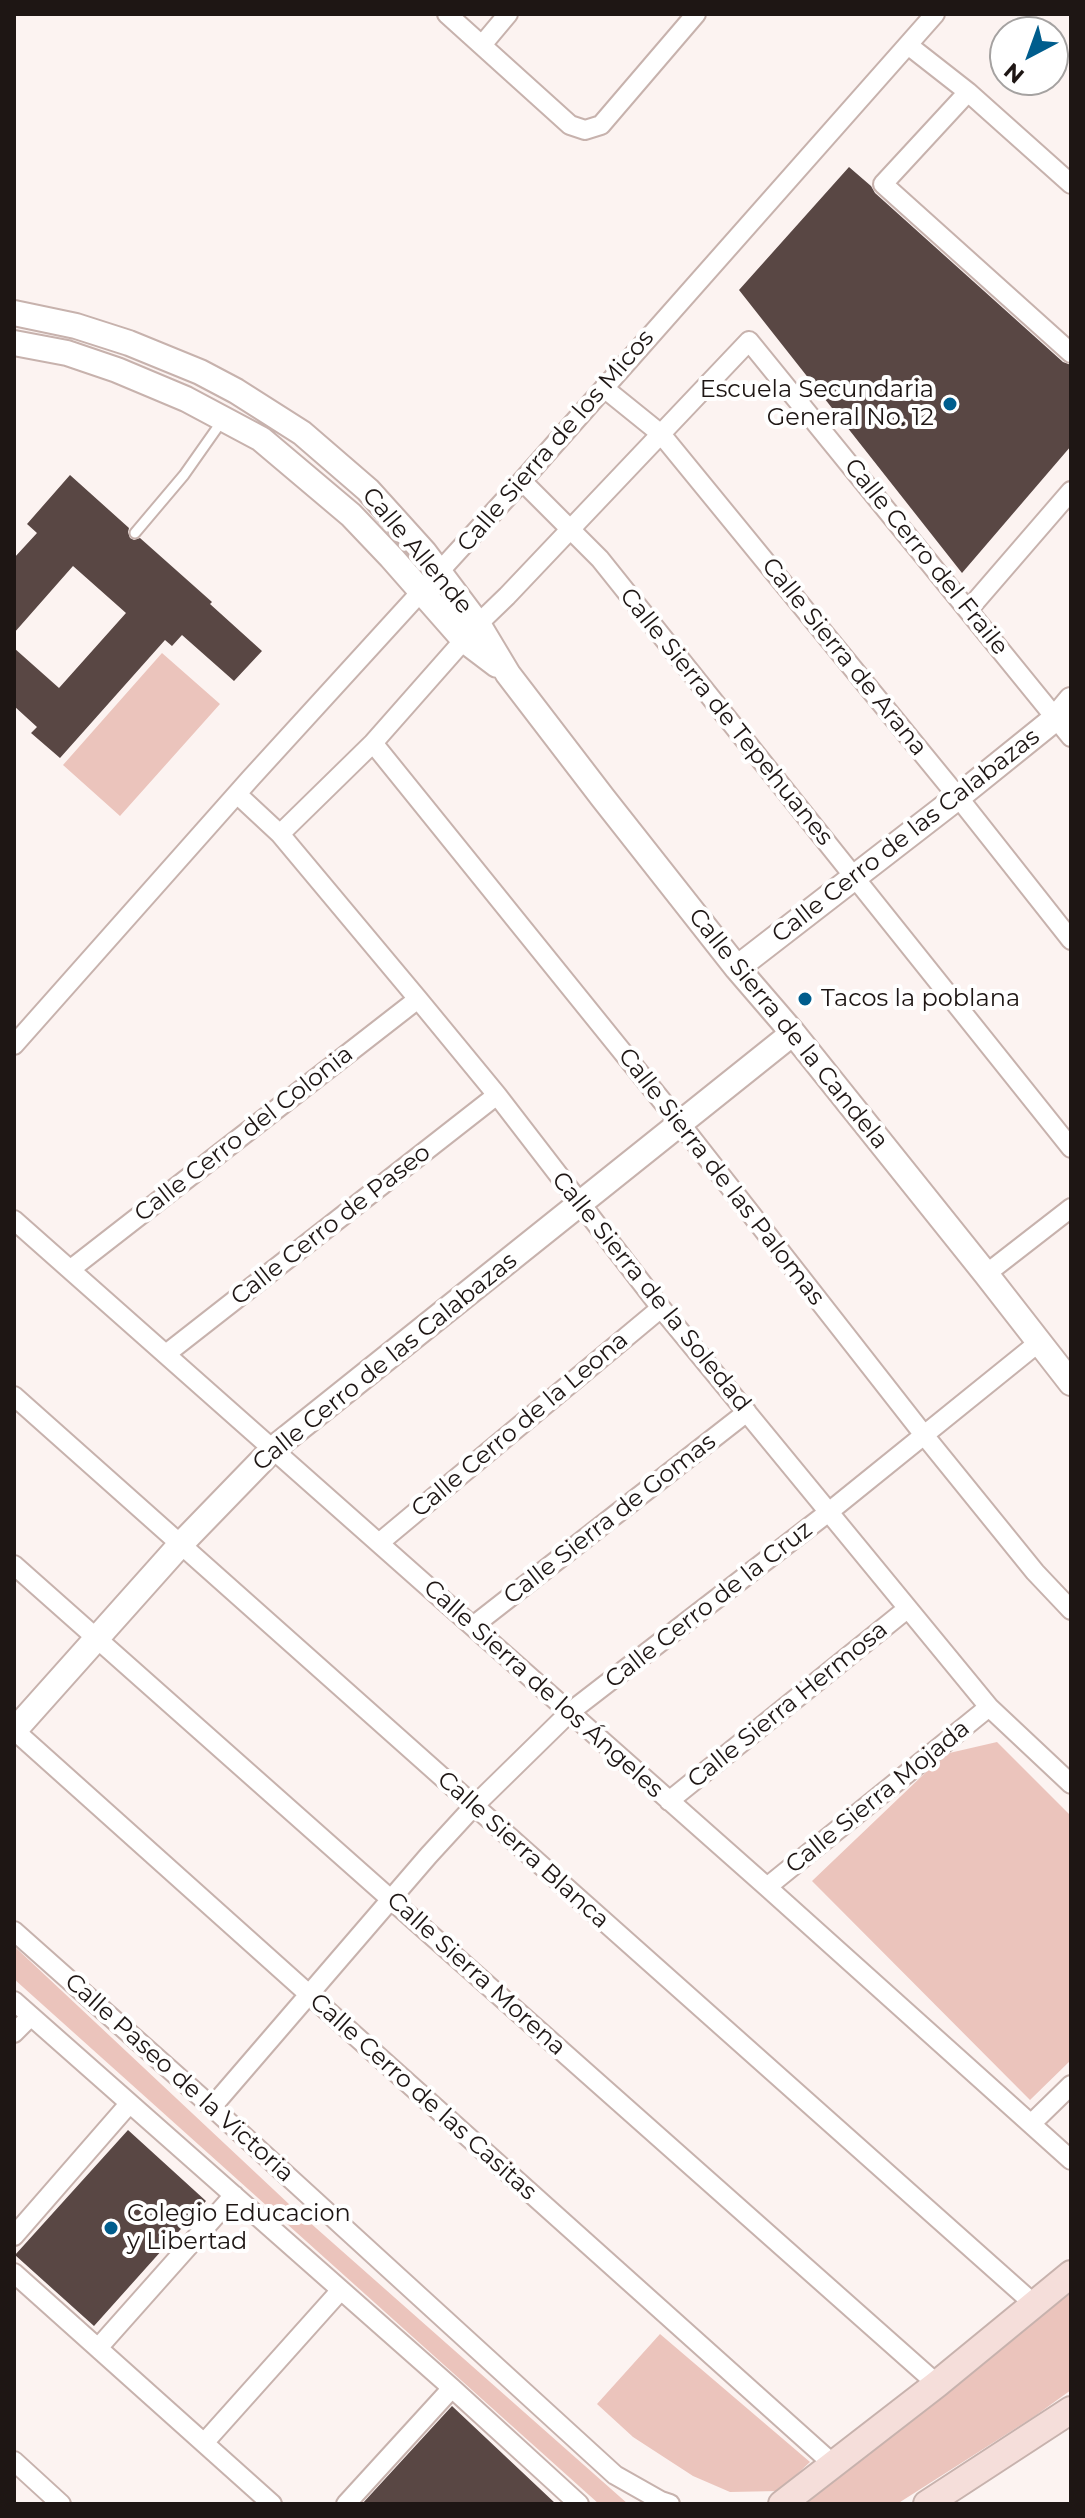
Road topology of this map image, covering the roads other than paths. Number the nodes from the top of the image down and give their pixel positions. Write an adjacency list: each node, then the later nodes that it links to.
1 (447, 14): 5 (street)
2 (508, 14): 5 (street)
3 (696, 14): 5 (street)
4 (935, 14): 6 (street, Calle Sierra de los Micos)
5 (482, 45)
6 (908, 45): 7 (street); 12 (street, Calle Sierra de los Micos)
7 (968, 92): 8 (street); 11 (street)
8 (1071, 184)
9 (14, 313): 13 (street, Calle Allende)
10 (14, 343): 14 (street, Calle Allende)
11 (1071, 353)
12 (604, 388): 15 (street, Calle Sierra de Arana); 17 (street, Calle Sierra de los Micos)
13 (277, 416): 16 (street); 21 (street, Calle Allende)
14 (224, 418): 16 (street, Calle Allende); 20 (lane)
15 (661, 434): 19 (street); 23 (street, Calle Cerro del Fraile); 28 (street, Calle Sierra de Arana)
16 (261, 439): 22 (street, Calle Allende)
17 (522, 481): 19 (street, Calle Sierra de Tepehuanes); 21 (street, Calle Sierra de los Micos)
18 (1071, 491): 23 (street)
19 (571, 528): 24 (street); 30 (street, Calle Sierra de Tepehuanes)
20 (135, 533)
21 (440, 572): 22 (street, Calle Sierra de los Micos); 24 (street, Calle Allende)
22 (421, 592): 24 (street, Calle Allende); 27 (street, Calle Sierra de los Micos)
23 (969, 609): 25 (street, Calle Cerro del Fraile)
24 (471, 632): 26 (street); 32 (street, Calle Sierra de la Candela)
25 (1066, 718): 28 (street, Calle Cerro de las Calabazas)
26 (373, 743): 29 (street); 37 (street, Calle Sierra de las Palomas)
27 (237, 794): 29 (street, Calle Sierra de la Soledad); 35 (street, Calle Sierra de los Micos)
28 (958, 797): 30 (street, Calle Cerro de las Calabazas); 31 (street, Calle Sierra de Arana)
29 (280, 834): 33 (street, Calle Sierra de la Soledad)
30 (854, 877): 32 (street, Calle Cerro de las Calabazas); 38 (street, Calle Sierra de Tepehuanes)
31 (1071, 940)
32 (737, 968): 34 (street, Calle Sierra de la Candela)
33 (418, 999): 36 (street, Calle Sierra de la Soledad); 42 (street, Calle Cerro del Colonia)
34 (793, 1033): 37 (street, Calle Cerro de las Calabazas); 43 (street, Calle Sierra de la Candela)
35 (14, 1045)
36 (497, 1095): 39 (street, Calle Sierra de la Soledad); 46 (street, Calle Cerro de Paseo)
37 (679, 1122): 39 (street, Calle Cerro de las Calabazas); 50 (street, Calle Sierra de las Palomas)
38 (1071, 1148)
39 (579, 1204): 44 (street, Calle Sierra de la Soledad); 51 (street, Calle Cerro de las Calabazas)
40 (1071, 1208): 43 (street)
41 (14, 1220): 42 (street, Calle Sierra de los Ángeles)
42 (71, 1269): 46 (street, Calle Sierra de los Ángeles)
43 (986, 1274): 45 (street, Calle Sierra de la Candela)
44 (661, 1308): 49 (street, Calle Sierra de la Soledad); 53 (street, Calle Cerro de la Leona)
45 (1038, 1343): 47 (street, Calle Sierra de la Candela); 50 (street, Calle Cerro de la Cruz)
46 (166, 1354): 51 (street, Calle Sierra de los Ángeles)
47 (1071, 1383)
48 (14, 1396): 54 (street, Calle Sierra Blanca)
49 (747, 1412): 52 (street, Calle Sierra de la Soledad); 58 (street, Calle Sierra de Gomas)
50 (924, 1435): 52 (street, Calle Cerro de la Cruz); 57 (street, Calle Sierra de las Palomas)
51 (273, 1449): 53 (street, Calle Sierra de los Ángeles); 54 (street, Calle Cerro de las Calabazas)
52 (830, 1511): 56 (street, Calle Sierra de la Soledad); 61 (street, Calle Cerro de la Cruz)
53 (379, 1543): 58 (street, Calle Sierra de los Ángeles)
54 (180, 1545): 59 (street, Calle Cerro de las Calabazas); 65 (street, Calle Sierra Blanca)
55 (14, 1565): 59 (street, Calle Sierra Morena)
56 (907, 1609): 60 (street, Calle Sierra de la Soledad); 64 (street, Calle Sierra Hermosa)
57 (1071, 1610)
58 (473, 1626): 61 (street, Calle Sierra de los Ángeles)
59 (97, 1637): 62 (street, Calle Cerro de las Calabazas); 67 (street, Calle Sierra Morena)
60 (989, 1707): 63 (street, Calle Sierra de la Soledad); 66 (street, Calle Sierra Mojada)
61 (570, 1712): 64 (street, Calle Sierra de los Ángeles); 65 (street, Calle Cerro de la Cruz)
62 (14, 1731): 69 (street, Calle Cerro de las Casitas)
63 (1071, 1784)
64 (669, 1801): 66 (street, Calle Sierra de los Ángeles)
65 (474, 1806): 67 (street, Calle Cerro de la Cruz); 83 (street, Calle Sierra Blanca)
66 (767, 1887): 76 (street, Calle Sierra de los Ángeles)
67 (391, 1899): 69 (street, Calle Cerro de la Cruz); 85 (street, Calle Sierra Morena)
68 (14, 1931): 75 (street, Calle Paseo de la Victoria)
69 (309, 1995): 75 (street, Calle Cerro de la Cruz); 90 (street, Calle Cerro de las Casitas)
70 (14, 2001): 71 (street, Calle Paseo de la Victoria)
71 (31, 2016): 72 (street); 74 (street, Calle Paseo de la Victoria)
72 (14, 2033)
73 (1071, 2085): 76 (street)
74 (129, 2104): 78 (street, Calle Paseo de la Victoria); 79 (street)
75 (212, 2107): 95 (street, Calle Paseo de la Victoria)
76 (1031, 2124): 77 (street, Calle Sierra de los Ángeles)
77 (1071, 2160)
78 (234, 2195): 82 (street, Calle Paseo de la Victoria); 84 (street)
79 (14, 2236)
80 (14, 2273): 84 (street)
81 (1071, 2274): 83 (main road)
82 (340, 2291): 86 (street, Calle Paseo de la Victoria); 88 (street)
83 (1034, 2304): 85 (main road)
84 (98, 2348): 88 (street)
85 (937, 2384): 90 (main road)
86 (452, 2388): 93 (street); 94 (street, Calle Paseo de la Victoria)
87 (1071, 2410): 97 (main road)
88 (204, 2443): 92 (street)
89 (14, 2461): 91 (street)
90 (833, 2464): 96 (main road)
91 (61, 2504)
92 (272, 2504)
93 (346, 2504)
94 (579, 2504)
95 (670, 2504)
96 (782, 2504)
97 (927, 2504)

